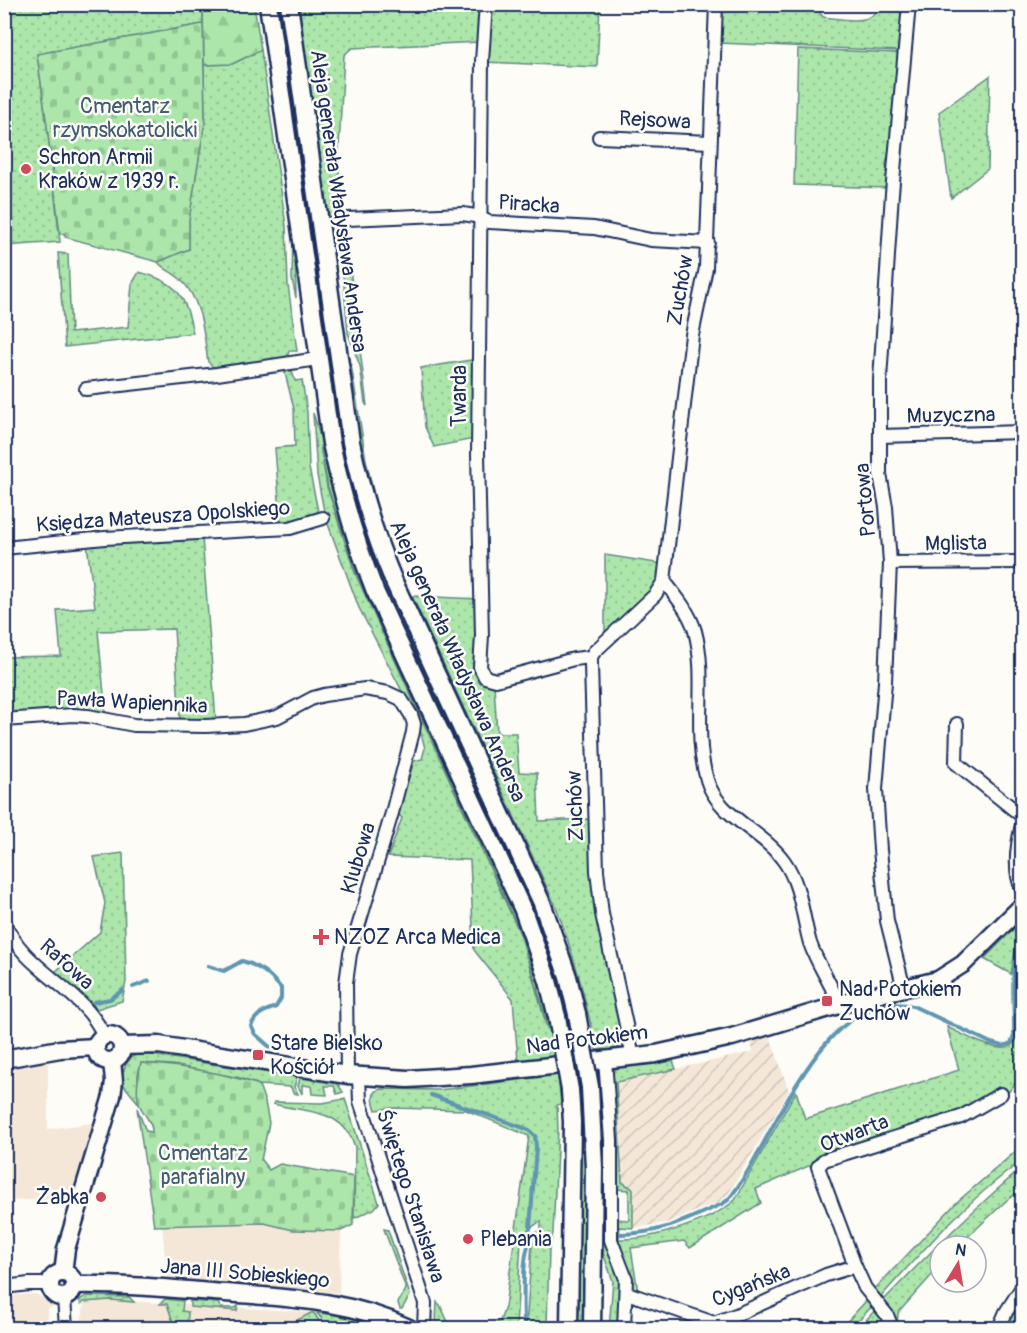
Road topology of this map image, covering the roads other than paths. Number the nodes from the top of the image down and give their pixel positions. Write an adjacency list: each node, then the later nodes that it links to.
1 (268, 4): 11 (main road, Aleja generała Władysława Andersa)
2 (289, 4): 49 (main road, Aleja generała Władysława Andersa, bridge)
3 (486, 4): 9 (street, Twarda)
4 (716, 4): 7 (street, Zuchów)
5 (909, 4): 14 (street, Portowa)
6 (599, 137): 7 (street, Rejsowa)
7 (710, 142): 10 (street, Zuchów)
8 (348, 219): 9 (street, Piracka)
9 (480, 219): 10 (street, Piracka); 20 (street, Twarda)
10 (708, 243): 19 (street, Zuchów)
11 (318, 359): 12 (street); 48 (main road, Aleja generała Władysława Andersa, bridge)
12 (86, 388)
13 (1023, 432): 14 (street, Muzyczna)
14 (880, 436): 18 (street, Portowa)
15 (323, 518): 16 (street, Księdza Mateusza Opolskiego)
16 (4, 548)
17 (1023, 562): 18 (street, Mglista)
18 (890, 563): 29 (street, Portowa)
19 (664, 581): 20 (street); 30 (street)
20 (591, 657): 33 (street, Zuchów)
21 (395, 695): 22 (street, Pawła Wapiennika); 37 (street, Klubowa)
22 (4, 720)
23 (957, 724): 24 (street)
24 (1023, 816)
25 (1023, 825): 26 (street)
26 (1023, 889)
27 (1023, 906): 29 (main road, Nad Potokiem)
28 (4, 921): 31 (street, Rafowa)
29 (904, 989): 30 (main road, Nad Potokiem)
30 (839, 1004): 33 (main road, Nad Potokiem)
31 (100, 1041): 32 (main road); 34 (main road); 36 (main road)
32 (122, 1046): 36 (main road); 37 (main road, Nad Potokiem)
33 (633, 1057): 35 (main road, Nad Potokiem)
34 (4, 1059)
35 (605, 1060): 37 (main road, Nad Potokiem); 44 (street)
36 (112, 1061): 41 (main road)
37 (353, 1076): 47 (street, Świętego Stanisława)
38 (1001, 1094): 39 (street, Otwarta)
39 (855, 1266): 44 (street, Cygańska); 51 (street, Otwarta)
40 (50, 1284): 41 (main road); 42 (street)
41 (67, 1285): 45 (street); 46 (main road, Jana III Sobieskiego)
42 (4, 1287)
43 (1023, 1287): 52 (street)
44 (627, 1293): 50 (street)
45 (66, 1329)
46 (409, 1329)
47 (424, 1329)
48 (569, 1329)
49 (592, 1329)
50 (624, 1329)
51 (892, 1329)
52 (999, 1329)

